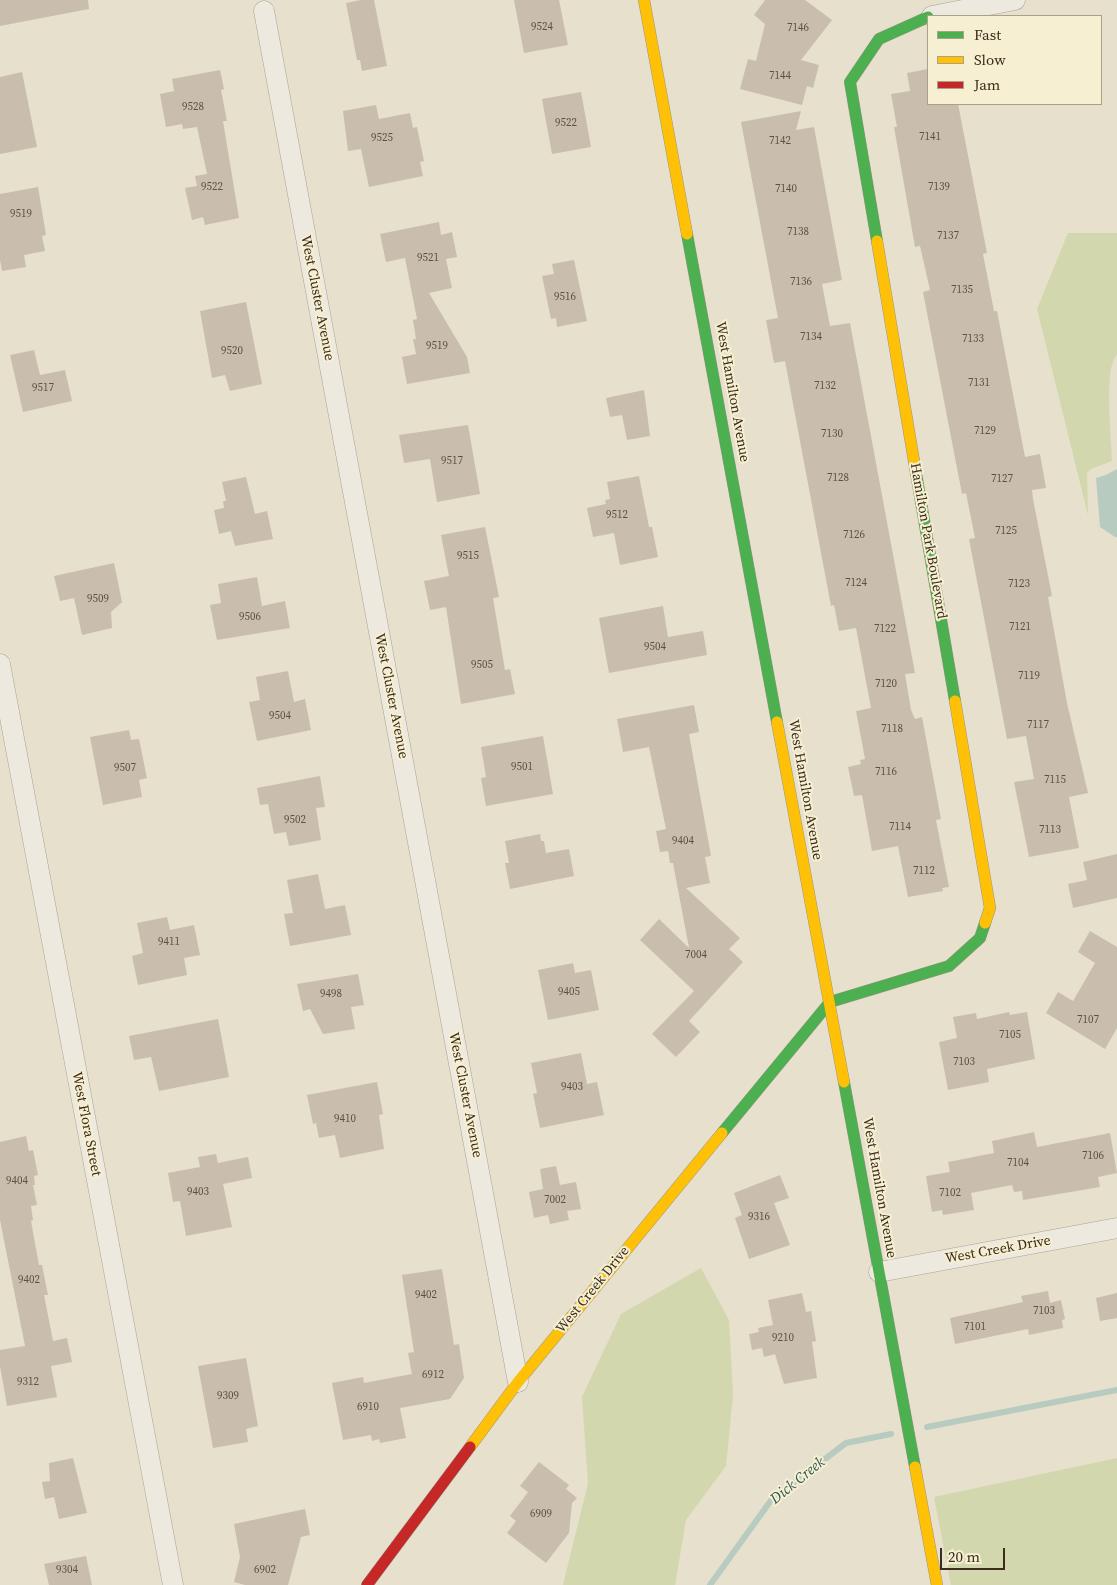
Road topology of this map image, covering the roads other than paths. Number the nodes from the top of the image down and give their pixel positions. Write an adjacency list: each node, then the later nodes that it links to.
1 (644, 0): 7 (street, West Hamilton Avenue)
2 (1015, 0): 4 (street)
3 (264, 11): 10 (street, West Cluster Avenue)
4 (937, 15)
5 (927, 18): 7 (street, Hamilton Park Boulevard)
6 (0, 664): 11 (street, West Flora Street)
7 (830, 1002): 9 (street, West Hamilton Avenue); 10 (street, West Creek Drive)
8 (1117, 1228): 9 (street, West Creek Drive)
9 (879, 1272): 13 (street, West Hamilton Avenue)
10 (518, 1382): 12 (street, West Creek Drive)
11 (173, 1585)
12 (367, 1585)
13 (937, 1585)

